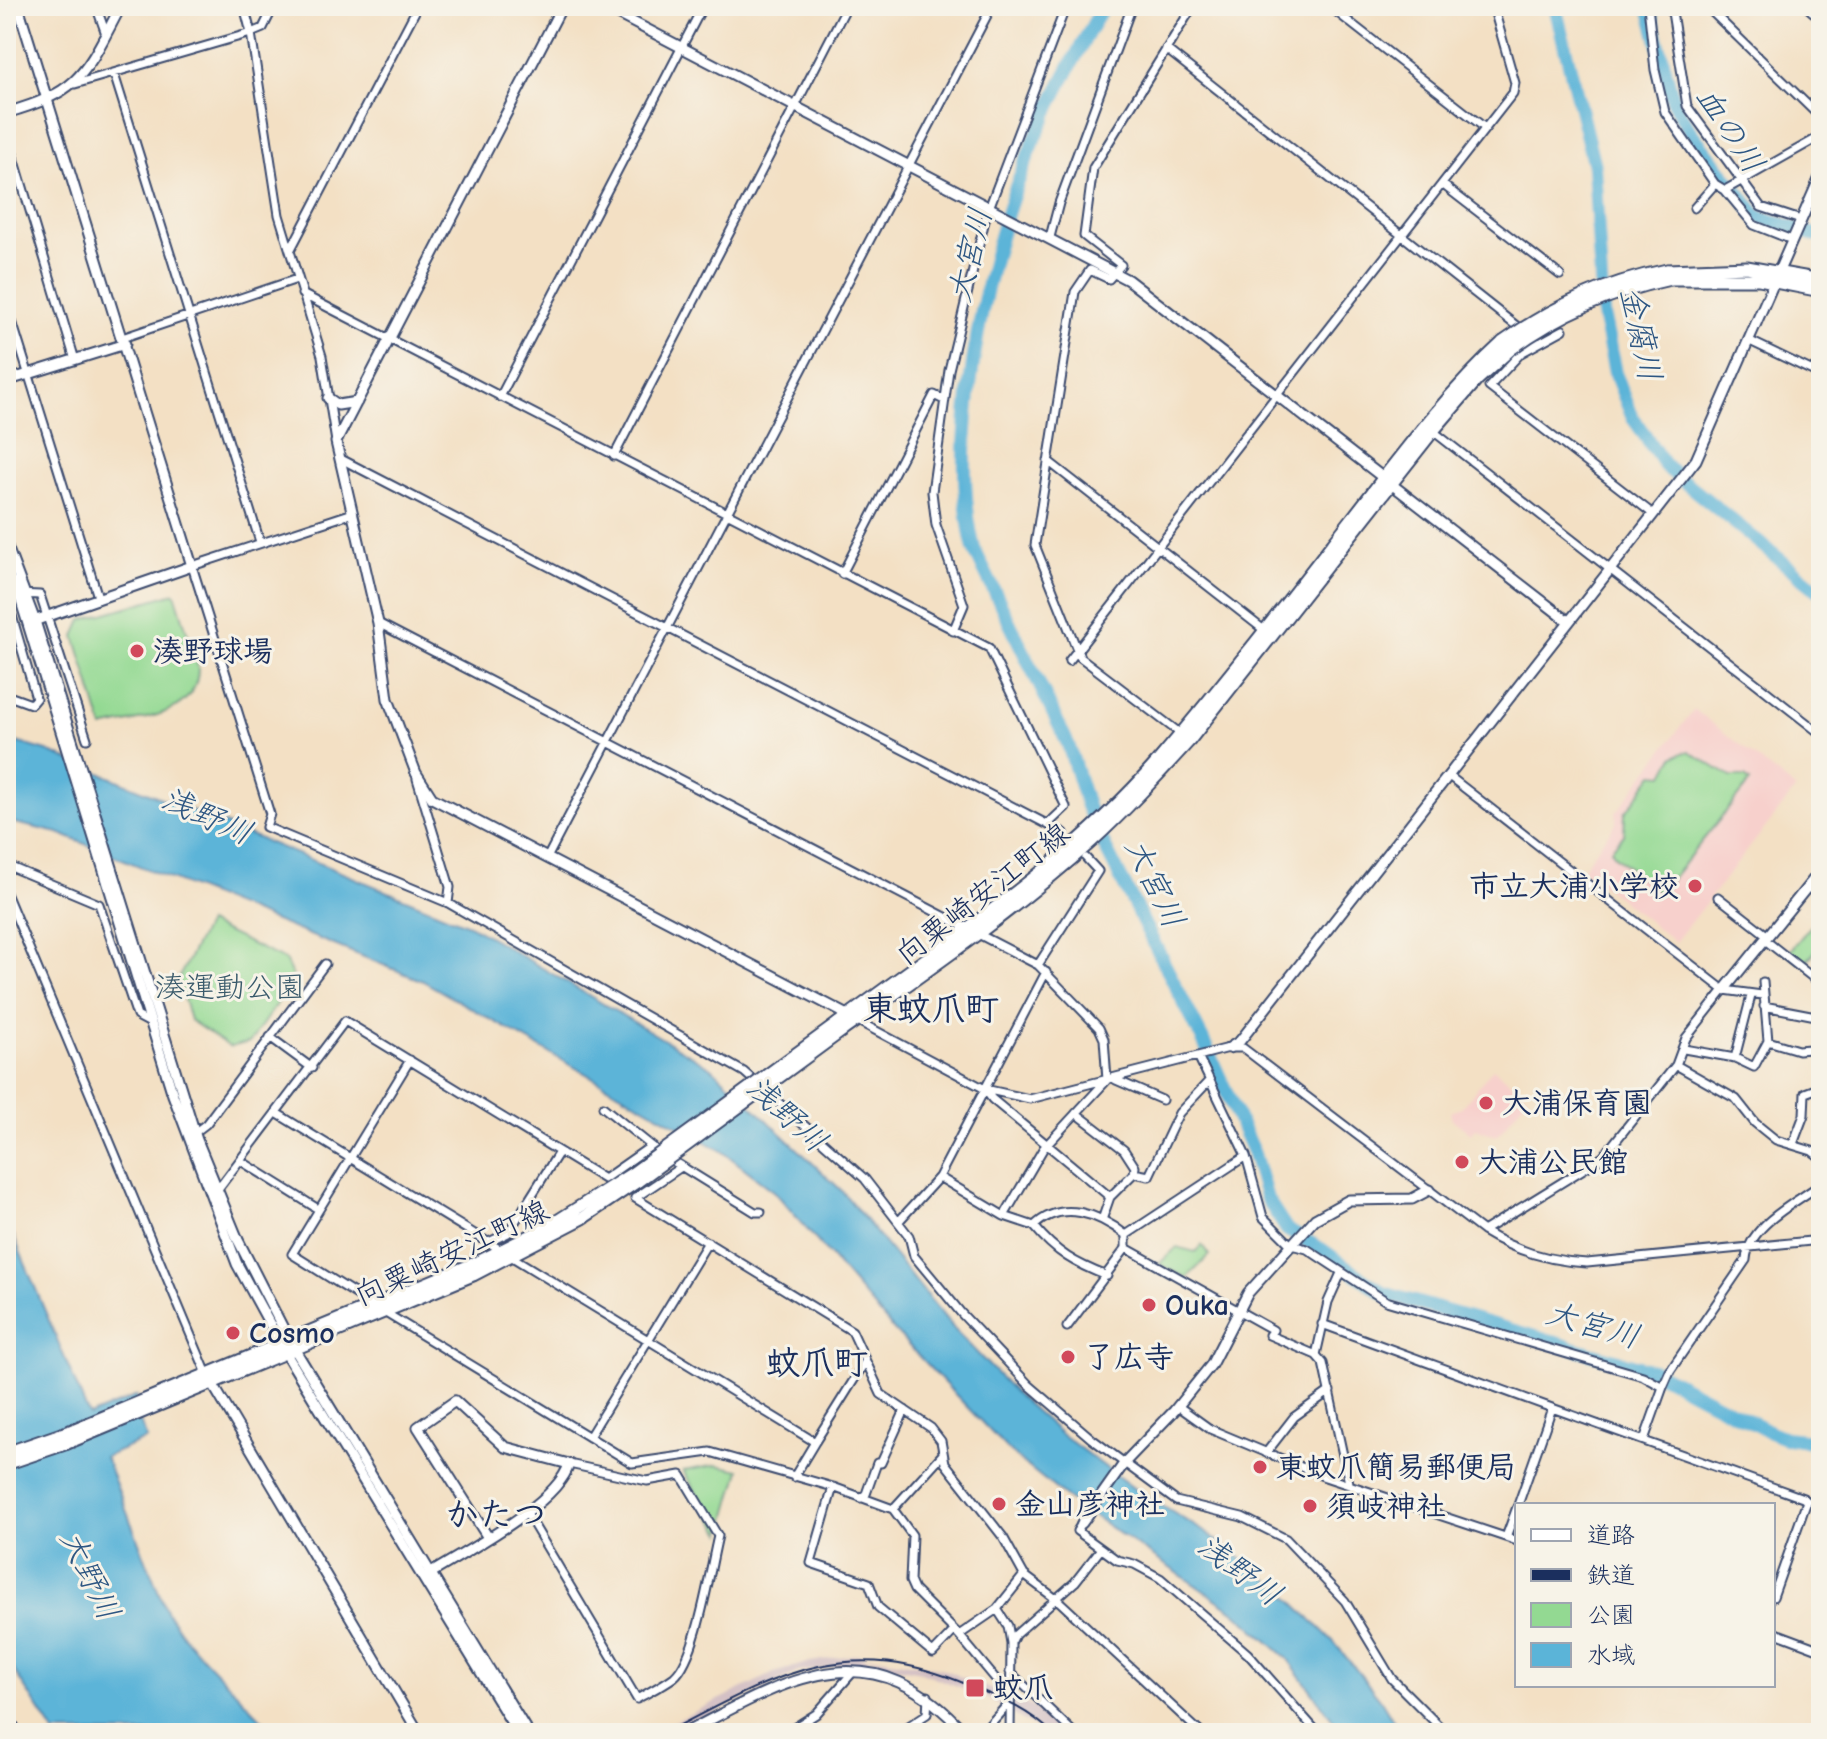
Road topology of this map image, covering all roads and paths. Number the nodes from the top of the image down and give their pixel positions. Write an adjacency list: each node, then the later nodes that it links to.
1 (18, 6): 28 (street)
2 (96, 6): 23 (street)
3 (121, 6): 23 (street)
4 (244, 6): 22 (street)
5 (274, 6): 22 (street)
6 (418, 6): 47 (street)
7 (562, 6): 58 (street)
8 (602, 6): 24 (street)
9 (703, 6): 24 (street)
10 (847, 6): 29 (street)
11 (992, 6): 35 (street)
12 (1066, 6): 41 (street)
13 (1132, 6): 45 (street)
14 (1193, 6): 25 (street)
15 (1329, 6): 32 (street)
16 (1493, 6): 32 (street)
17 (1648, 6): 39 (street)
18 (1671, 6): 37 (street)
19 (1706, 6): 31 (street)
20 (1806, 6): 21 (street)
21 (1821, 19)
22 (251, 33): 26 (street); 47 (street)
23 (106, 34): 27 (street)
24 (682, 47): 29 (street); 68 (street)
25 (1166, 49): 44 (street); 48 (street)
26 (114, 74): 27 (street); 56 (street)
27 (75, 84): 28 (street)
28 (47, 101): 30 (street); 60 (street)
29 (795, 106): 35 (street); 74 (street)
30 (6, 113)
31 (1821, 118)
32 (1485, 128): 38 (street)
33 (6, 131): 63 (street)
34 (1821, 136): 37 (street)
35 (909, 165): 41 (street); 79 (street)
36 (1821, 175): 43 (street)
37 (1739, 181): 40 (street); 43 (street)
38 (1442, 184): 44 (street); 49 (street)
39 (1715, 184): 40 (street); 42 (street)
40 (1726, 190): 46 (street)
41 (992, 207): 45 (street); 70 (street)
42 (1694, 208)
43 (1801, 221): 46 (street)
44 (1402, 235): 61 (street); 67 (street)
45 (1050, 237): 48 (street)
46 (1792, 240): 50 (street)
47 (290, 251): 51 (street)
48 (1116, 273): 67 (street); 76 (street)
49 (1560, 275)
50 (1778, 276): 52 (main road, 向粟崎安江町線); 53 (main road, 向粟崎安江町線); 59 (street); 62 (main road, 向粟崎安江町線, bridge)
51 (297, 279): 54 (street); 56 (street)
52 (1821, 280)
53 (1821, 291)
54 (302, 294): 58 (street); 69 (street)
55 (6, 302): 64 (street)
56 (188, 314): 60 (street); 81 (street)
57 (1563, 330): 61 (street)
58 (389, 339): 68 (street); 71 (street)
59 (1748, 340): 65 (street); 80 (street)
60 (124, 341): 63 (street); 84 (street)
61 (1538, 343): 80 (street)
62 (1507, 345): 72 (main road, 向粟崎安江町線); 77 (main road, 向粟崎安江町線)
63 (75, 360): 64 (street)
64 (28, 375): 66 (street); 88 (street)
65 (1821, 375)
66 (6, 381)
67 (1277, 394): 77 (street); 83 (street)
68 (500, 397): 74 (street)
69 (328, 398): 71 (street); 73 (street)
70 (944, 400): 86 (street); 95 (street)
71 (357, 402): 73 (street)
72 (1433, 431): 77 (main road, 向粟崎安江町線); 85 (street)
73 (336, 442): 75 (street)
74 (614, 456): 79 (street)
75 (341, 459): 78 (street); 93 (street)
76 (1048, 461): 83 (street); 96 (street)
77 (1388, 481): 90 (street); 94 (main road, 向粟崎安江町線); 105 (main road, 向粟崎安江町線)
78 (350, 514): 81 (street); 92 (street)
79 (727, 514): 86 (street); 93 (street)
80 (1653, 514): 85 (street)
81 (260, 542): 84 (street)
82 (6, 544): 87 (street)
83 (1158, 547): 94 (street); 96 (street)
84 (192, 566): 88 (street); 117 (street)
85 (1610, 569): 90 (street); 100 (street)
86 (842, 574): 95 (street)
87 (22, 594): 89 (street); 91 (street); 98 (street)
88 (98, 597): 89 (street)
89 (47, 616): 91 (street); 101 (street)
90 (1568, 621): 104 (street)
91 (31, 622): 110 (street); 110 (street)
92 (378, 623): 102 (street); 103 (street)
93 (667, 628): 102 (street); 106 (street)
94 (1264, 630): 99 (main road, 向粟崎安江町線)
95 (953, 631): 106 (street)
96 (1077, 650): 97 (street); 99 (street)
97 (1069, 661)
98 (6, 695)
99 (1181, 734): 105 (main road, 向粟崎安江町線)
100 (1821, 734)
101 (87, 739)
102 (608, 741): 108 (street); 118 (street)
103 (416, 773): 108 (street); 117 (street)
104 (1449, 776): 125 (street); 135 (street)
105 (1139, 789): 118 (main road, 向粟崎安江町線)
106 (1048, 824): 107 (street)
107 (1064, 833)
108 (547, 858): 130 (street)
109 (1086, 858): 121 (street)
110 (104, 861): 131 (street); 150 (street)
111 (6, 865): 131 (street)
112 (1821, 870): 113 (street)
113 (1808, 887): 116 (street); 119 (street)
114 (6, 893): 192 (street)
115 (1718, 897): 119 (street)
116 (1821, 897)
117 (448, 903): 170 (street)
118 (972, 930): 121 (street); 130 (main road, 向粟崎安江町線)
119 (1766, 938): 124 (street); 125 (street)
120 (325, 964): 132 (street)
121 (1038, 965): 122 (street)
122 (1046, 972): 142 (street); 145 (street)
123 (1763, 982): 126 (street)
124 (1821, 984)
125 (1724, 990): 127 (street); 136 (street)
126 (1762, 995): 127 (street); 128 (street)
127 (1751, 996): 138 (street)
128 (1764, 1006): 129 (street); 133 (street)
129 (1821, 1017)
130 (852, 1018): 145 (street); 180 (main road, 向粟崎安江町線, bridge)
131 (150, 1023): 150 (street)
132 (270, 1037): 141 (street); 150 (street)
133 (1768, 1041): 134 (street); 138 (street)
134 (1821, 1048)
135 (1226, 1049): 137 (street); 163 (street)
136 (1684, 1049): 138 (street); 140 (street)
137 (1199, 1058): 142 (street); 143 (street)
138 (1735, 1058)
139 (410, 1060): 141 (street); 154 (street); 156 (street)
140 (1676, 1065): 152 (street); 172 (street)
141 (312, 1068): 149 (street)
142 (1111, 1080): 145 (street); 146 (street); 148 (street)
143 (1209, 1081): 155 (street); 160 (street)
144 (1821, 1087): 152 (street)
145 (985, 1089): 151 (street); 161 (street)
146 (1162, 1100)
147 (603, 1107): 153 (street)
148 (1076, 1113): 151 (street); 160 (street)
149 (278, 1114): 156 (street); 158 (street)
150 (191, 1135): 164 (street)
151 (1049, 1143): 165 (street); 168 (street)
152 (1793, 1144): 157 (street)
153 (651, 1146): 154 (street); 159 (street)
154 (559, 1152): 175 (street)
155 (1246, 1156): 173 (street); 177 (street)
156 (351, 1157): 166 (street); 175 (street)
157 (1821, 1158)
158 (241, 1161): 164 (street); 166 (street)
159 (681, 1167): 167 (street); 176 (street)
160 (1134, 1173): 165 (street)
161 (939, 1177): 168 (street); 170 (street)
162 (1821, 1184): 178 (street)
163 (1429, 1190): 172 (street); 177 (street)
164 (214, 1194): 189 (street)
165 (1110, 1197): 169 (street)
166 (318, 1209): 183 (street)
167 (761, 1212)
168 (1004, 1216): 171 (street)
169 (1103, 1217): 171 (street); 173 (street)
170 (899, 1221): 207 (street)
171 (1034, 1226): 182 (street)
172 (1483, 1231): 178 (street)
173 (1126, 1235): 179 (street)
174 (1821, 1240): 178 (street)
175 (489, 1242): 180 (street)
176 (708, 1242): 188 (street); 191 (street)
177 (1291, 1245): 181 (street); 184 (street)
178 (1747, 1247): 193 (street)
179 (1126, 1248): 182 (street); 184 (street)
180 (506, 1253): 183 (main road, 向粟崎安江町線); 185 (main road, 向粟崎安江町線); 188 (street)
181 (1341, 1273): 186 (street); 193 (street)
182 (1107, 1276): 187 (street)
183 (373, 1305): 189 (main road, 向粟崎安江町線)
184 (1237, 1308): 190 (street); 196 (street)
185 (384, 1312): 189 (main road, 向粟崎安江町線); 199 (street)
186 (1322, 1324): 190 (street); 197 (street)
187 (1067, 1327)
188 (649, 1340): 199 (street); 201 (street)
189 (287, 1346): 192 (main road, 向粟崎安江町線); 221 (street)
190 (1316, 1355): 195 (street)
191 (865, 1362): 198 (street); 201 (street)
192 (209, 1379): 194 (main road, 向粟崎安江町線); 237 (street)
193 (1664, 1386): 200 (street)
194 (189, 1387): 202 (main road, 向粟崎安江町線); 205 (main road, 向粟崎安江町線)
195 (1330, 1391): 203 (street); 209 (street)
196 (1178, 1406): 203 (street); 207 (street)
197 (1552, 1408): 200 (street); 212 (street)
198 (905, 1410): 204 (street); 211 (street)
199 (589, 1437): 208 (street)
200 (1644, 1440): 223 (street)
201 (815, 1442): 208 (street)
202 (6, 1453)
203 (1266, 1453): 209 (street)
204 (942, 1455): 213 (street); 222 (street)
205 (6, 1464)
206 (569, 1464): 214 (street); 214 (street); 217 (street)
207 (1124, 1464): 216 (street); 249 (street)
208 (794, 1477): 210 (street)
209 (1349, 1483): 218 (street)
210 (833, 1487): 211 (street); 226 (street)
211 (861, 1498): 213 (street)
212 (1518, 1503)
213 (893, 1509): 226 (street)
214 (526, 1512): 217 (street)
215 (1515, 1512): 218 (street)
216 (1082, 1523): 220 (street)
217 (487, 1536): 221 (street)
218 (1506, 1537): 219 (street)
219 (1515, 1540)
220 (1100, 1550): 224 (street); 248 (street)
221 (429, 1574): 238 (street); 239 (street)
222 (1024, 1575): 224 (street); 225 (street)
223 (1775, 1591)
224 (1056, 1601): 228 (street); 247 (street)
225 (997, 1609): 226 (street); 228 (street)
226 (957, 1633): 233 (street)
227 (1775, 1633): 229 (street)
228 (1011, 1643): 231 (street)
229 (1821, 1650)
230 (853, 1672): 232 (street); 235 (street); 241 (street)
231 (1010, 1672): 233 (street); 246 (street)
232 (928, 1696): 242 (street); 243 (street)
233 (1009, 1699): 244 (street); 245 (street)
234 (6, 1711): 236 (street)
235 (702, 1730): 240 (street)
236 (18, 1733)
237 (419, 1733)
238 (518, 1733)
239 (528, 1733)
240 (685, 1733)
241 (786, 1733)
242 (898, 1733)
243 (965, 1733)
244 (982, 1733)
245 (1010, 1733)
246 (1074, 1733)
247 (1201, 1733)
248 (1318, 1733)
249 (1446, 1733)

